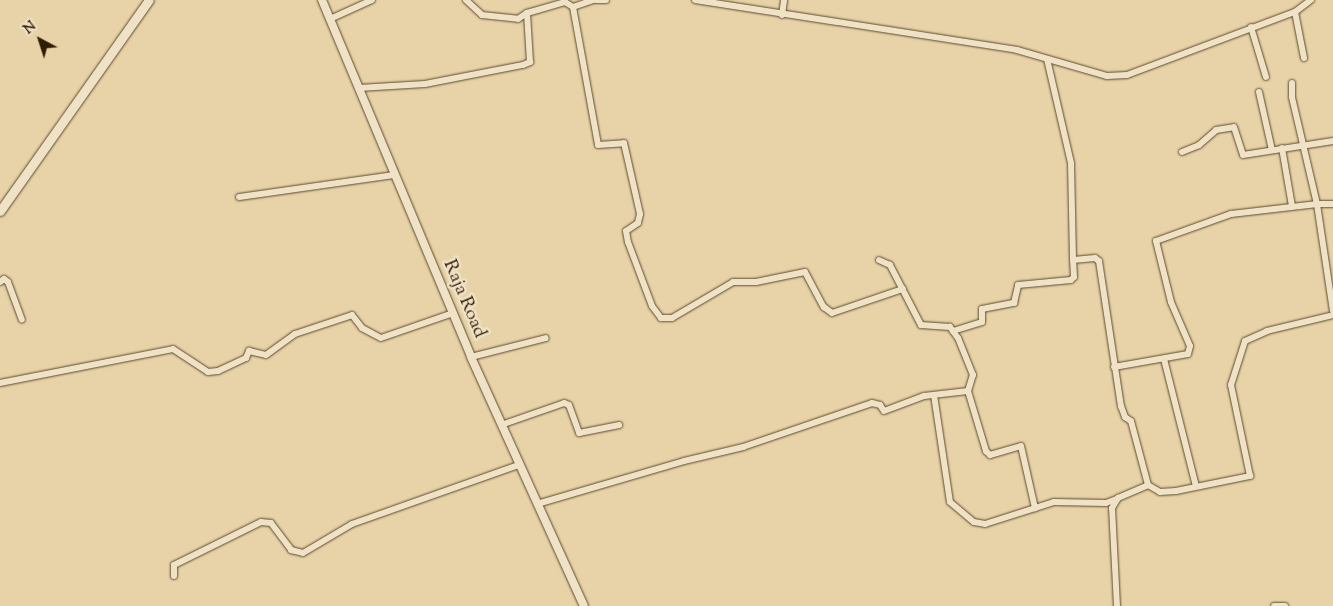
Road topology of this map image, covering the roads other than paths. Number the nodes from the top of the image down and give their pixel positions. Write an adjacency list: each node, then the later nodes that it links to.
1 (149, 0): 32 (main road)
2 (322, 0): 14 (street, Raja Road)
3 (372, 0): 14 (street)
4 (466, 0): 11 (street)
5 (594, 0): 6 (street); 10 (street)
6 (606, 0)
7 (695, 0): 13 (street)
8 (784, 0): 13 (street)
9 (1311, 0): 12 (street)
10 (573, 7): 11 (street); 36 (street)
11 (527, 12): 20 (street)
12 (1295, 12): 15 (street); 16 (street)
13 (782, 15): 17 (street)
14 (330, 19): 20 (street, Raja Road)
15 (1251, 27): 17 (street); 18 (street)
16 (1304, 58)
17 (1047, 59): 34 (street)
18 (1266, 77)
19 (1292, 84): 23 (street)
20 (359, 88): 27 (street, Raja Road)
21 (1259, 92): 25 (street)
22 (1333, 141): 23 (street)
23 (1304, 143): 24 (street); 29 (street)
24 (1282, 148): 25 (street); 31 (street)
25 (1272, 150): 26 (street)
26 (1182, 152)
27 (394, 175): 28 (street); 37 (street, Raja Road)
28 (239, 197)
29 (1317, 204): 30 (street); 31 (street); 38 (street)
30 (1333, 204)
31 (1292, 206): 43 (street)
32 (0, 211)
33 (879, 260): 36 (street)
34 (1073, 260): 40 (street); 44 (street)
35 (0, 282): 39 (street)
36 (903, 289): 40 (street)
37 (452, 313): 42 (street, Raja Road); 45 (street)
38 (1333, 313): 52 (street)
39 (22, 320)
40 (953, 331): 46 (street)
41 (546, 338): 42 (street)
42 (471, 357): 48 (street, Raja Road)
43 (1164, 359): 44 (street); 52 (street)
44 (1114, 367): 51 (street)
45 (0, 383)
46 (968, 391): 47 (street); 55 (street)
47 (934, 395): 54 (street); 55 (street)
48 (500, 425): 49 (street); 50 (street, Raja Road)
49 (619, 425)
50 (519, 465): 54 (street, Raja Road); 56 (street)
51 (1148, 485): 52 (street); 53 (street)
52 (1196, 486)
53 (1118, 498): 55 (street); 58 (street)
54 (537, 504): 57 (street, Raja Road)
55 (1035, 508)
56 (174, 576)
57 (584, 606)
58 (1117, 606)
59 (1274, 606): 60 (street)
60 (1285, 606)

